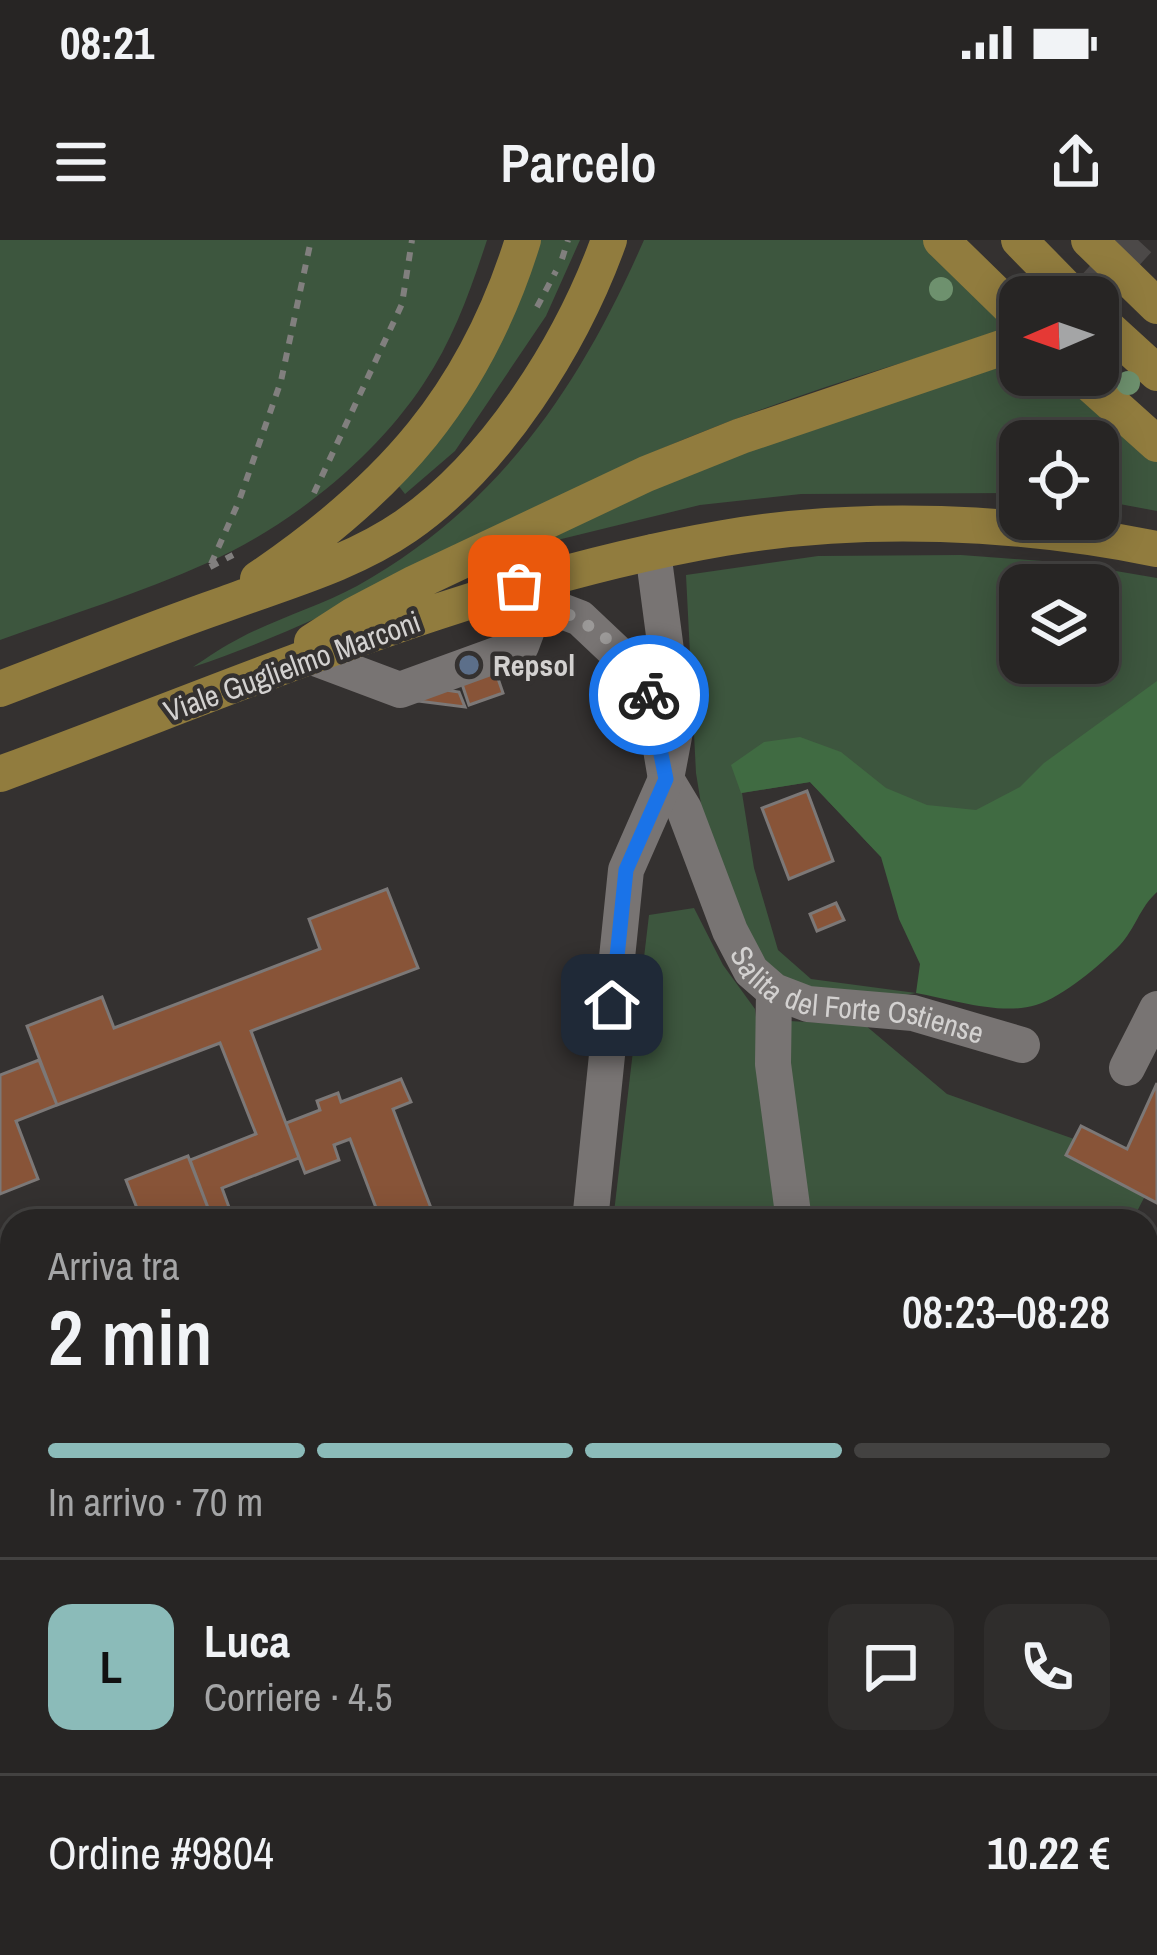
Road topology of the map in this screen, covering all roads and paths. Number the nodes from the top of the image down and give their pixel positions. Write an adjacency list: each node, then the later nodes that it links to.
1 (310, 240): 18 (path)
2 (412, 240): 17 (path)
3 (523, 240): 22 (main road)
4 (610, 240): 22 (main road)
5 (941, 240): 11 (main road)
6 (1017, 240): 8 (main road); 9 (main road)
7 (1089, 240): 10 (main road)
8 (1030, 276)
9 (1054, 276)
10 (1157, 306)
11 (999, 311)
12 (999, 337): 24 (main road)
13 (1119, 339): 14 (main road)
14 (1157, 373)
15 (1103, 396): 16 (main road)
16 (1157, 445)
17 (308, 502)
18 (245, 548)
19 (1157, 549): 20 (main road, Viale Guglielmo Marconi)
20 (653, 552): 21 (main road, Viale Guglielmo Marconi); 27 (street)
21 (542, 591): 23 (main road, Viale Guglielmo Marconi); 23 (street); 27 (street, Salita del Forte Ostiense)
22 (217, 606): 25 (main road)
23 (312, 657): 24 (main road, Viale Guglielmo Marconi)
24 (254, 680): 26 (main road, Viale Guglielmo Marconi)
25 (0, 689)
26 (0, 774)
27 (666, 779): 28 (street, Salita del Forte Ostiense); 32 (street)
28 (774, 991): 30 (street, Salita del Forte Ostiense); 33 (street)
29 (1157, 1009): 31 (street)
30 (1022, 1045)
31 (1126, 1068)
32 (591, 1209)
33 (792, 1209)

